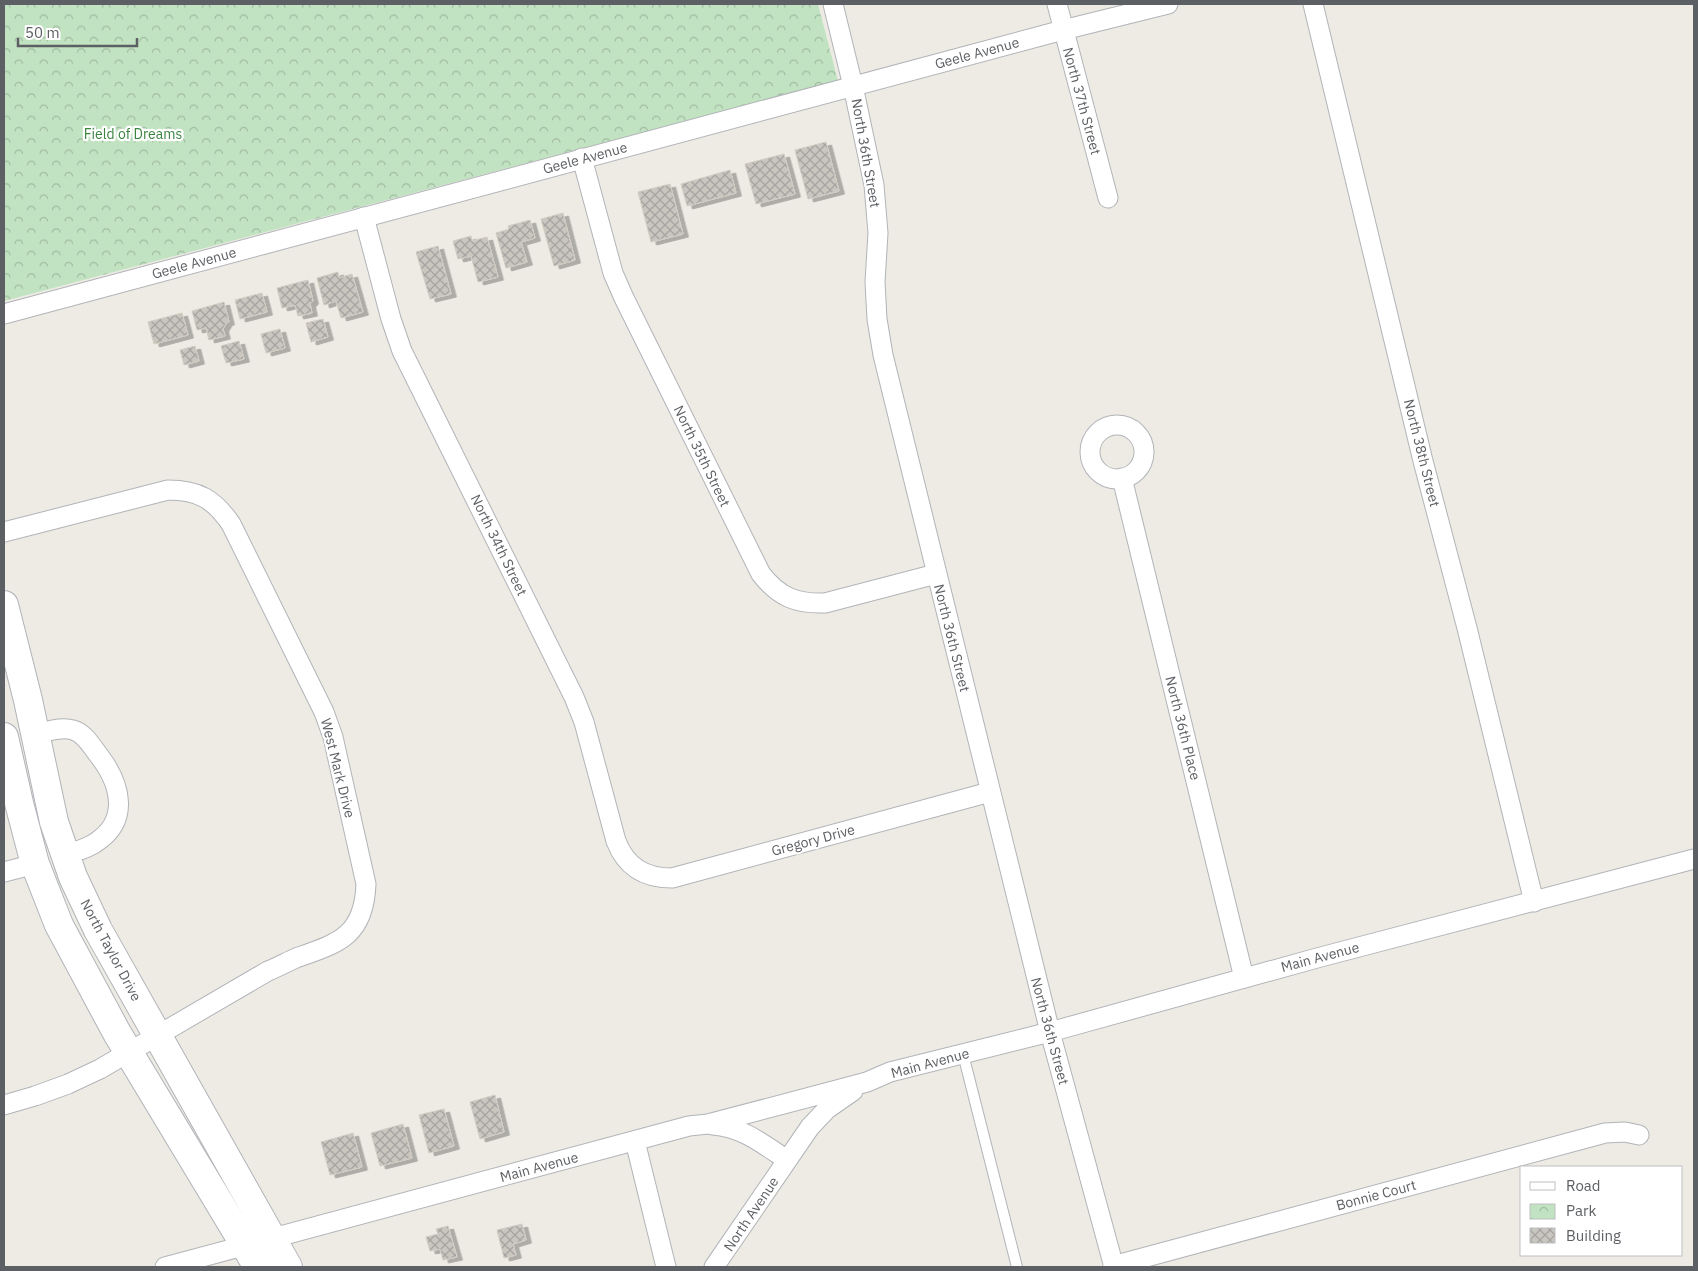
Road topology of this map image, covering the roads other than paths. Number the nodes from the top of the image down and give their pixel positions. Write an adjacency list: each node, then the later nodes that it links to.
1 (833, 4): 6 (street, North 36th Street)
2 (1057, 4): 5 (street, North 37th Street)
3 (1168, 4): 5 (street, Geele Avenue)
4 (1314, 4): 23 (street, North 38th Street)
5 (1063, 30): 6 (street, Geele Avenue); 8 (street, North 37th Street)
6 (853, 86): 7 (street, Geele Avenue); 13 (street, North 36th Street)
7 (582, 158): 9 (street, Geele Avenue); 13 (street, North 35th Street)
8 (1108, 198)
9 (364, 217): 10 (street, Geele Avenue); 21 (street, North 34th Street)
10 (4, 314)
11 (1122, 478): 24 (street, North 36th Place)
12 (4, 532): 26 (street, West Mark Drive)
13 (936, 574): 17 (street, North 36th Street)
14 (4, 604): 15 (main road, North Taylor Drive)
15 (35, 734): 18 (main road, North Taylor Drive); 18 (street)
16 (4, 739): 20 (main road)
17 (990, 792): 21 (street, Gregory Drive); 25 (street, North 36th Street)
18 (66, 855): 26 (main road, North Taylor Drive)
19 (1694, 859): 23 (street, Main Avenue)
20 (35, 864): 22 (street); 27 (main road)
21 (637, 870)
22 (4, 872)
23 (1534, 902): 24 (street, Main Avenue)
24 (1244, 978): 25 (street, Main Avenue)
25 (1050, 1032): 28 (street, Main Avenue); 42 (street, North 36th Street)
26 (158, 1035): 27 (street, West Mark Drive); 35 (main road, North Taylor Drive)
27 (129, 1053): 30 (street, West Mark Drive); 36 (main road)
28 (963, 1054): 29 (street, Main Avenue); 41 (lane)
29 (867, 1082): 31 (street, Main Avenue); 34 (street, North Avenue)
30 (4, 1105)
31 (708, 1124): 33 (street, Main Avenue); 34 (street)
32 (1639, 1136): 42 (street, Bonnie Court)
33 (635, 1141): 35 (street, Main Avenue); 39 (street)
34 (787, 1160): 40 (street, North Avenue)
35 (272, 1239): 36 (street, Main Avenue); 38 (main road, North Taylor Drive)
36 (252, 1257): 37 (street, Main Avenue)
37 (165, 1267)
38 (288, 1267)
39 (666, 1267)
40 (714, 1267)
41 (1017, 1267)
42 (1113, 1267)

